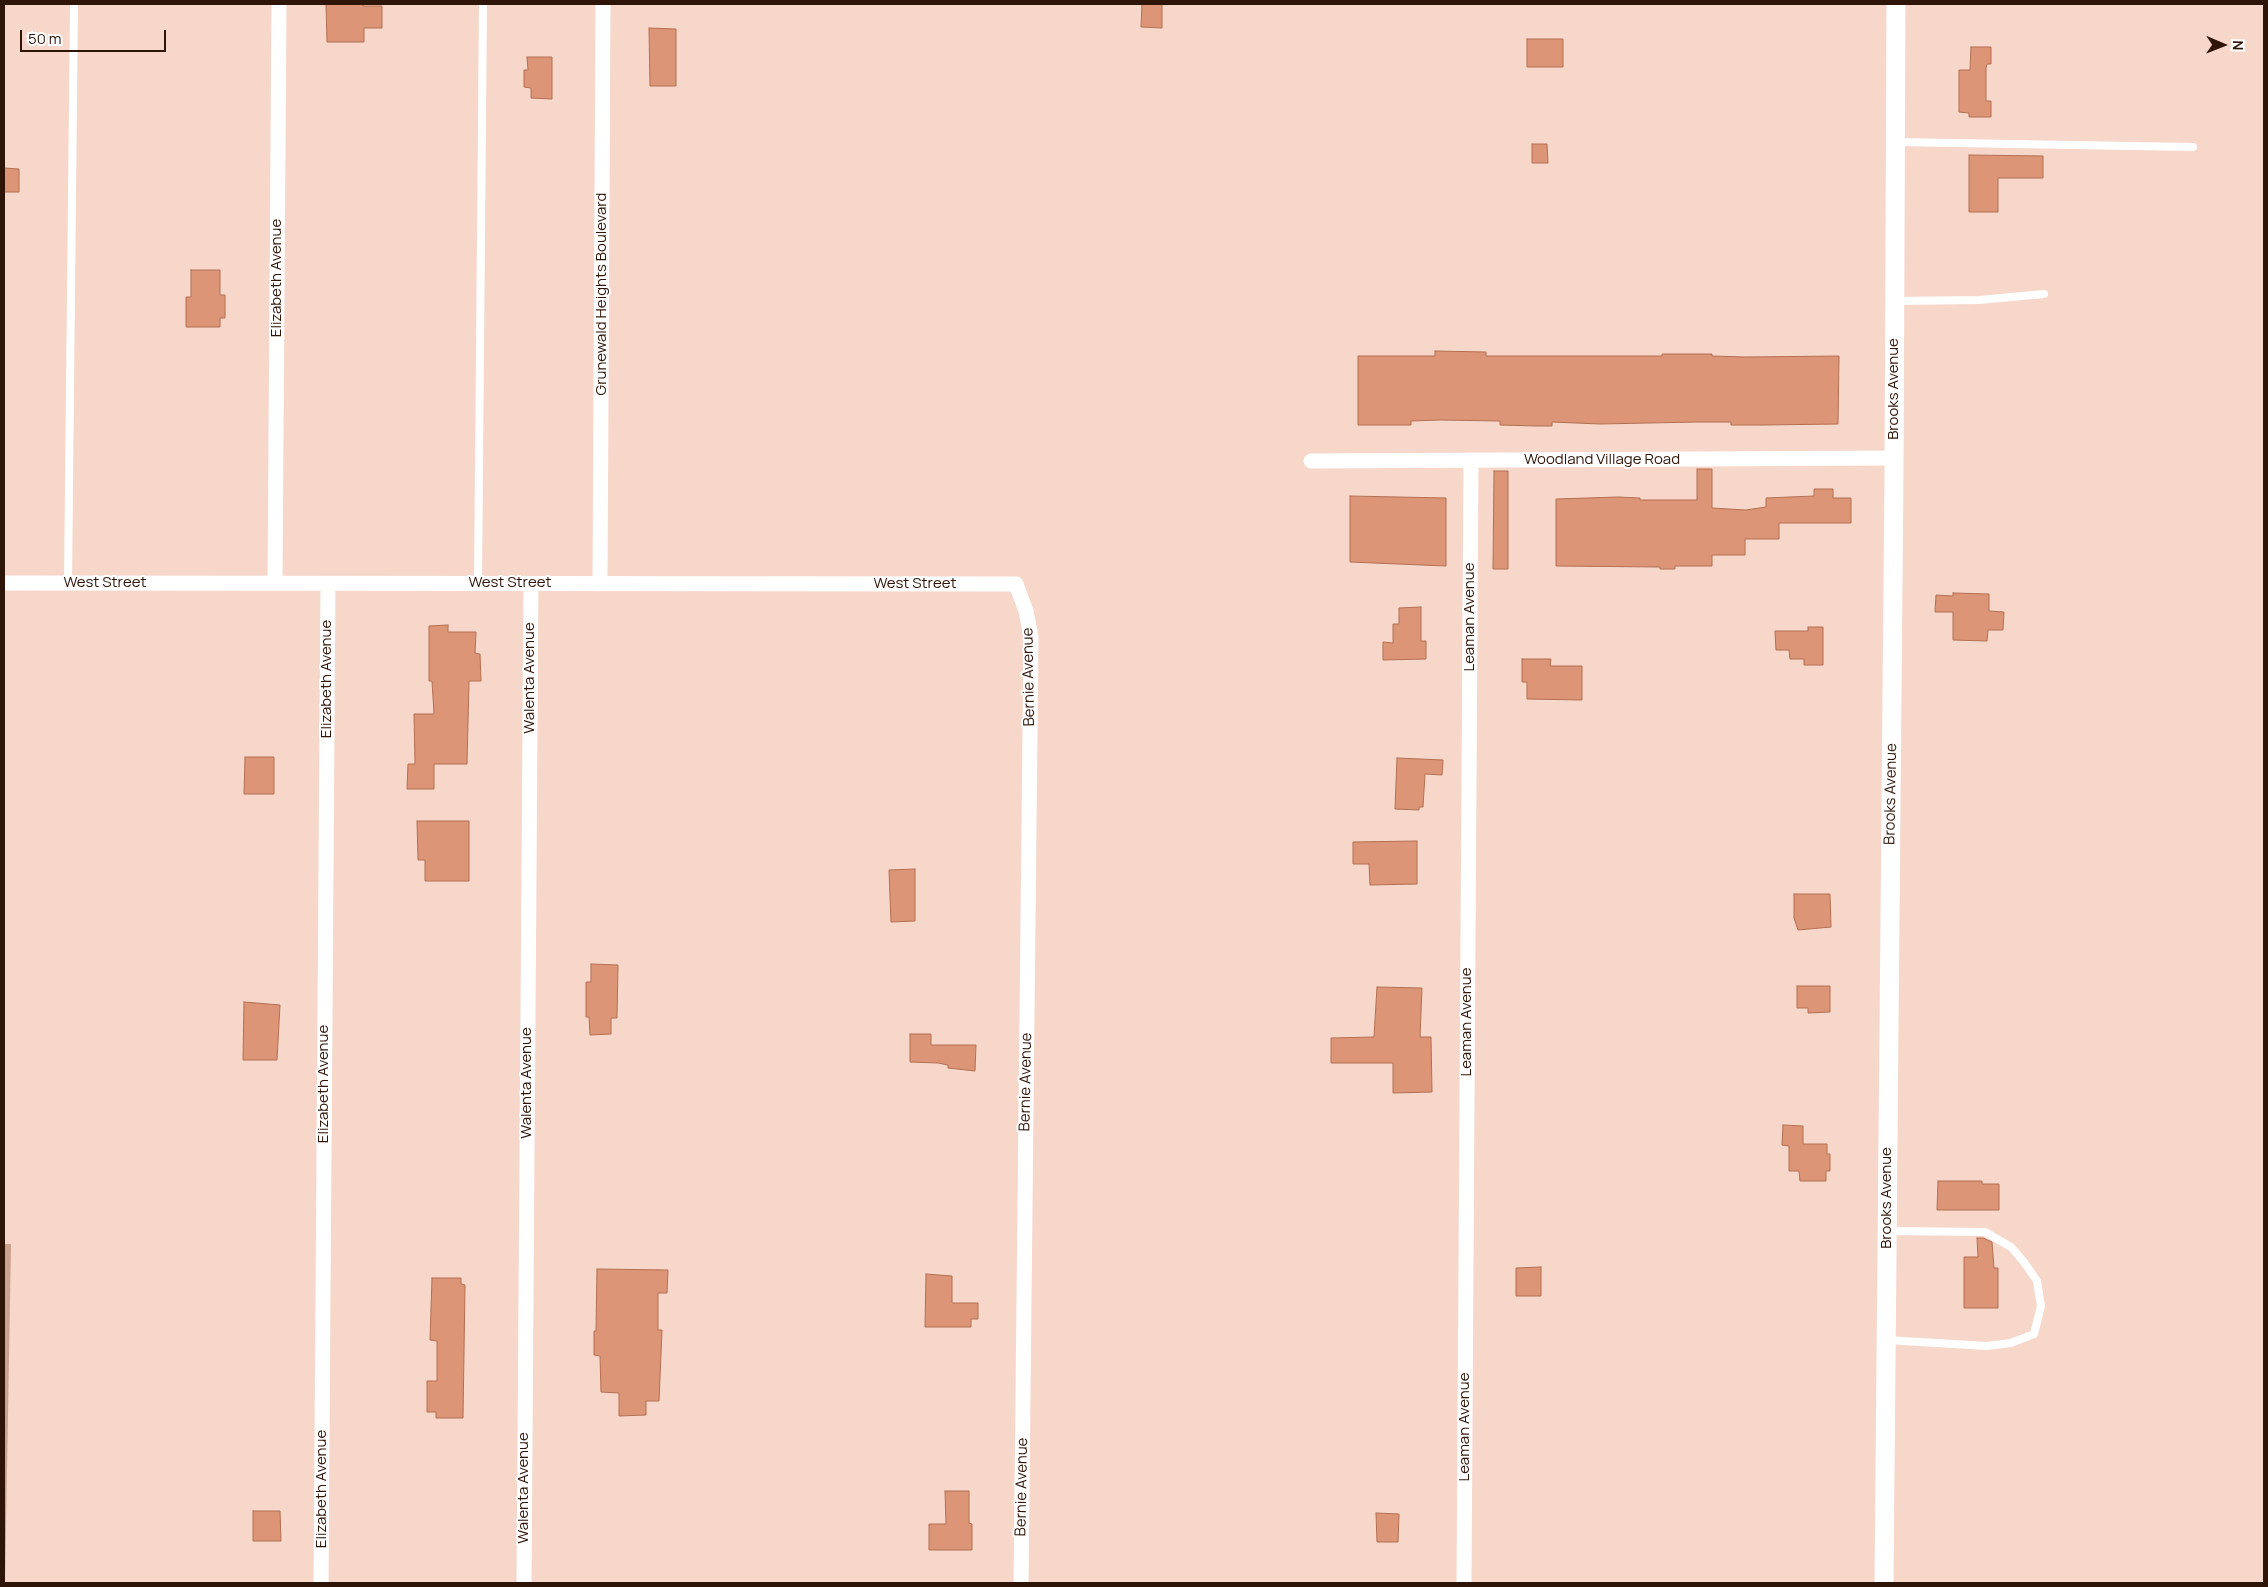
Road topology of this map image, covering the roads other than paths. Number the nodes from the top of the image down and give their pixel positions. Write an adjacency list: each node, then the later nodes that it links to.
1 (74, 4): 15 (lane)
2 (280, 4): 13 (street, Elizabeth Avenue)
3 (483, 4): 16 (lane)
4 (603, 4): 19 (street, Grunewald Heights Boulevard)
5 (1896, 4): 6 (street, Brooks Avenue)
6 (1895, 142): 7 (lane); 9 (street, Brooks Avenue)
7 (2193, 147)
8 (2044, 294): 9 (lane)
9 (1894, 301): 10 (street, Brooks Avenue)
10 (1894, 458): 11 (street, Woodland Village Road); 21 (street, Brooks Avenue)
11 (1471, 460): 12 (street, Woodland Village Road); 26 (street, Leaman Avenue)
12 (1311, 461)
13 (275, 582): 15 (street, West Street); 17 (street, West Street)
14 (4, 583): 15 (street, West Street)
15 (68, 583)
16 (478, 583): 17 (street, West Street); 18 (street, West Street)
17 (328, 584): 23 (street, Elizabeth Avenue)
18 (531, 584): 19 (street, West Street); 24 (street, Walenta Avenue)
19 (600, 584): 20 (street, West Street)
20 (1016, 584): 25 (street, Bernie Avenue)
21 (1887, 1231): 22 (street, Brooks Avenue); 22 (lane)
22 (1886, 1340): 27 (street, Brooks Avenue)
23 (321, 1583)
24 (524, 1583)
25 (1022, 1583)
26 (1464, 1583)
27 (1884, 1583)

